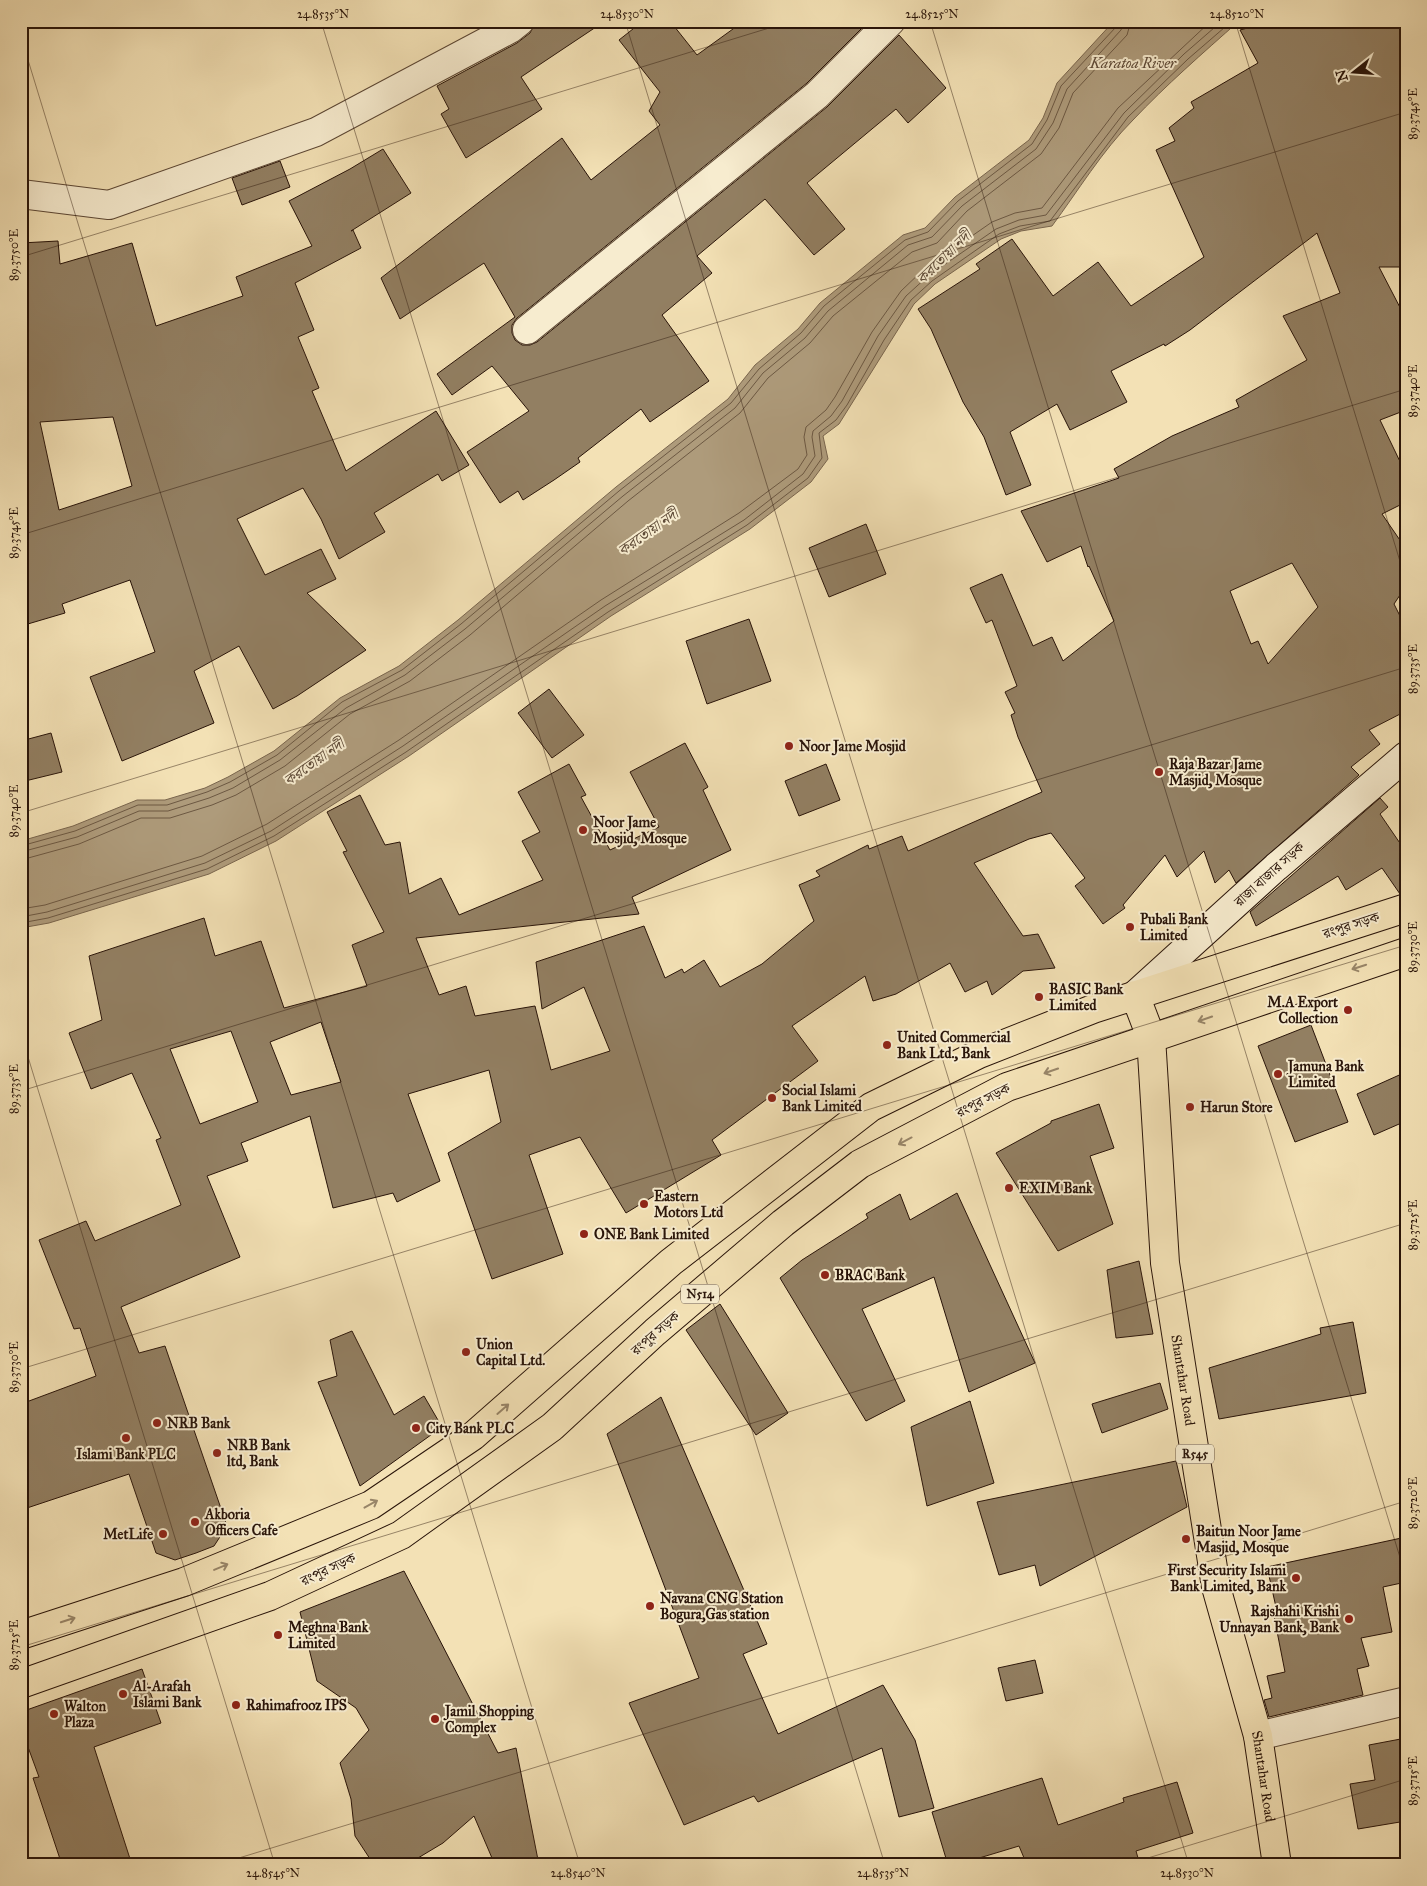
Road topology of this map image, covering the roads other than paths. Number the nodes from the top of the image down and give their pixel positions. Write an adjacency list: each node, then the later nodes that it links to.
1 (891, 21): 4 (street)
2 (511, 24): 3 (street)
3 (21, 194)
4 (527, 330)
5 (1406, 756): 8 (street, রাজা বাজার সড়ক)
6 (1406, 908): 8 (main road, রংপুর সড়ক)
7 (1406, 952): 9 (main road, রংপুর সড়ক / N514, one-way to 9)
8 (1135, 995): 9 (main road, Shantahar Road); 10 (main road, রংপুর সড়ক, one-way to 8)
9 (1150, 1037): 11 (main road, রংপুর সড়ক / N514, one-way to 11); 13 (main road, Shantahar Road / R545)
10 (21, 1635)
11 (21, 1684)
12 (1406, 1701): 13 (street)
13 (1258, 1736): 14 (main road, Shantahar Road / R545)
14 (1277, 1865)

